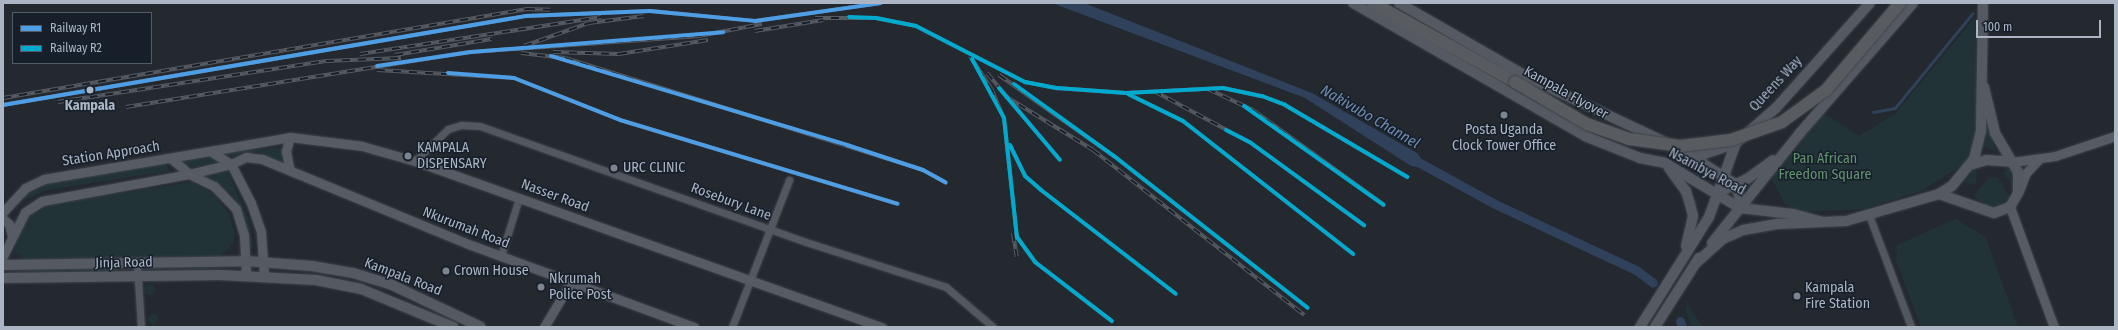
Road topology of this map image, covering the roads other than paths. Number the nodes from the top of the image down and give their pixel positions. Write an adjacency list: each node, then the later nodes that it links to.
1 (1353, 3): 21 (main road, Nsambya Road)
2 (1373, 3): 9 (highway)
3 (1384, 3): 9 (highway)
4 (1399, 3): 14 (main road, Nsambya Road)
5 (1870, 3): 13 (main road, Queens Way)
6 (1900, 3): 9 (highway, Kampala Flyover, bridge)
7 (1913, 3): 15 (main road)
8 (1983, 3): 10 (main road)
9 (1437, 37)
10 (1980, 72): 20 (main road); 23 (main road)
11 (2115, 136): 18 (street)
12 (290, 137): 16 (street, Nasser Road); 19 (street, Nasser Road); 24 (street)
13 (1736, 144): 14 (main road, Nsambya Road); 26 (main road, Queens Way)
14 (1674, 146): 26 (main road)
15 (1789, 147): 28 (main road); 34 (main road)
16 (210, 151): 17 (street, Station Approach); 22 (street)
17 (172, 159): 25 (street); 35 (street, Station Approach)
18 (2039, 159): 20 (street); 30 (street)
19 (415, 161): 32 (street, Nasser Road); 39 (street, Rosebury Lane)
20 (2012, 162): 23 (main road); 30 (main road)
21 (1665, 163): 29 (main road, Nsambya Road); 44 (main road)
22 (231, 164): 24 (street, Nkurumah Road); 25 (street); 45 (street)
23 (1970, 164): 31 (main road)
24 (290, 171): 42 (street, Nkurumah Road)
25 (189, 174): 40 (street); 43 (street)
26 (1724, 175): 28 (main road); 29 (main road, Queens Way)
27 (788, 180): 39 (street)
28 (1735, 186): 29 (main road); 34 (main road)
29 (1717, 193): 34 (main road, Nsambya Road); 44 (main road, Queens Way)
30 (2018, 193): 33 (main road)
31 (1939, 194): 33 (main road); 36 (main road)
32 (519, 198): 42 (street); 53 (street, Nasser Road)
33 (2010, 207): 66 (street)
34 (1740, 208): 38 (main road, Nsambya Road); 46 (main road)
35 (3, 212)
36 (1869, 215): 38 (main road); 65 (street)
37 (3, 219): 40 (street)
38 (1823, 222): 46 (main road)
39 (769, 230): 53 (street); 62 (street, Rosebury Lane)
40 (12, 236): 41 (street)
41 (3, 256)
42 (501, 256): 54 (street, Nkurumah Road)
43 (245, 261): 45 (main road, Jinja Road); 47 (main road, Jinja Road); 49 (street)
44 (1681, 261): 63 (main road, Queens Way)
45 (264, 262): 50 (street); 57 (main road, Kampala Road)
46 (1696, 262): 64 (main road)
47 (137, 264): 48 (main road, Jinja Road); 51 (street)
48 (3, 265)
49 (246, 275): 50 (main road, Jinja Road); 51 (main road, Jinja Road)
50 (264, 276): 56 (main road, Kampala Road)
51 (138, 277): 52 (main road, Jinja Road); 55 (street)
52 (3, 278)
53 (748, 281): 60 (street); 61 (street, Nasser Road)
54 (571, 282): 58 (street); 59 (street, Nkurumah Road)
55 (141, 327)
56 (453, 327)
57 (481, 327)
58 (544, 327)
59 (694, 327)
60 (732, 327)
61 (882, 327)
62 (993, 327)
63 (1640, 327)
64 (1655, 327)
65 (1912, 327)
66 (2054, 327)

